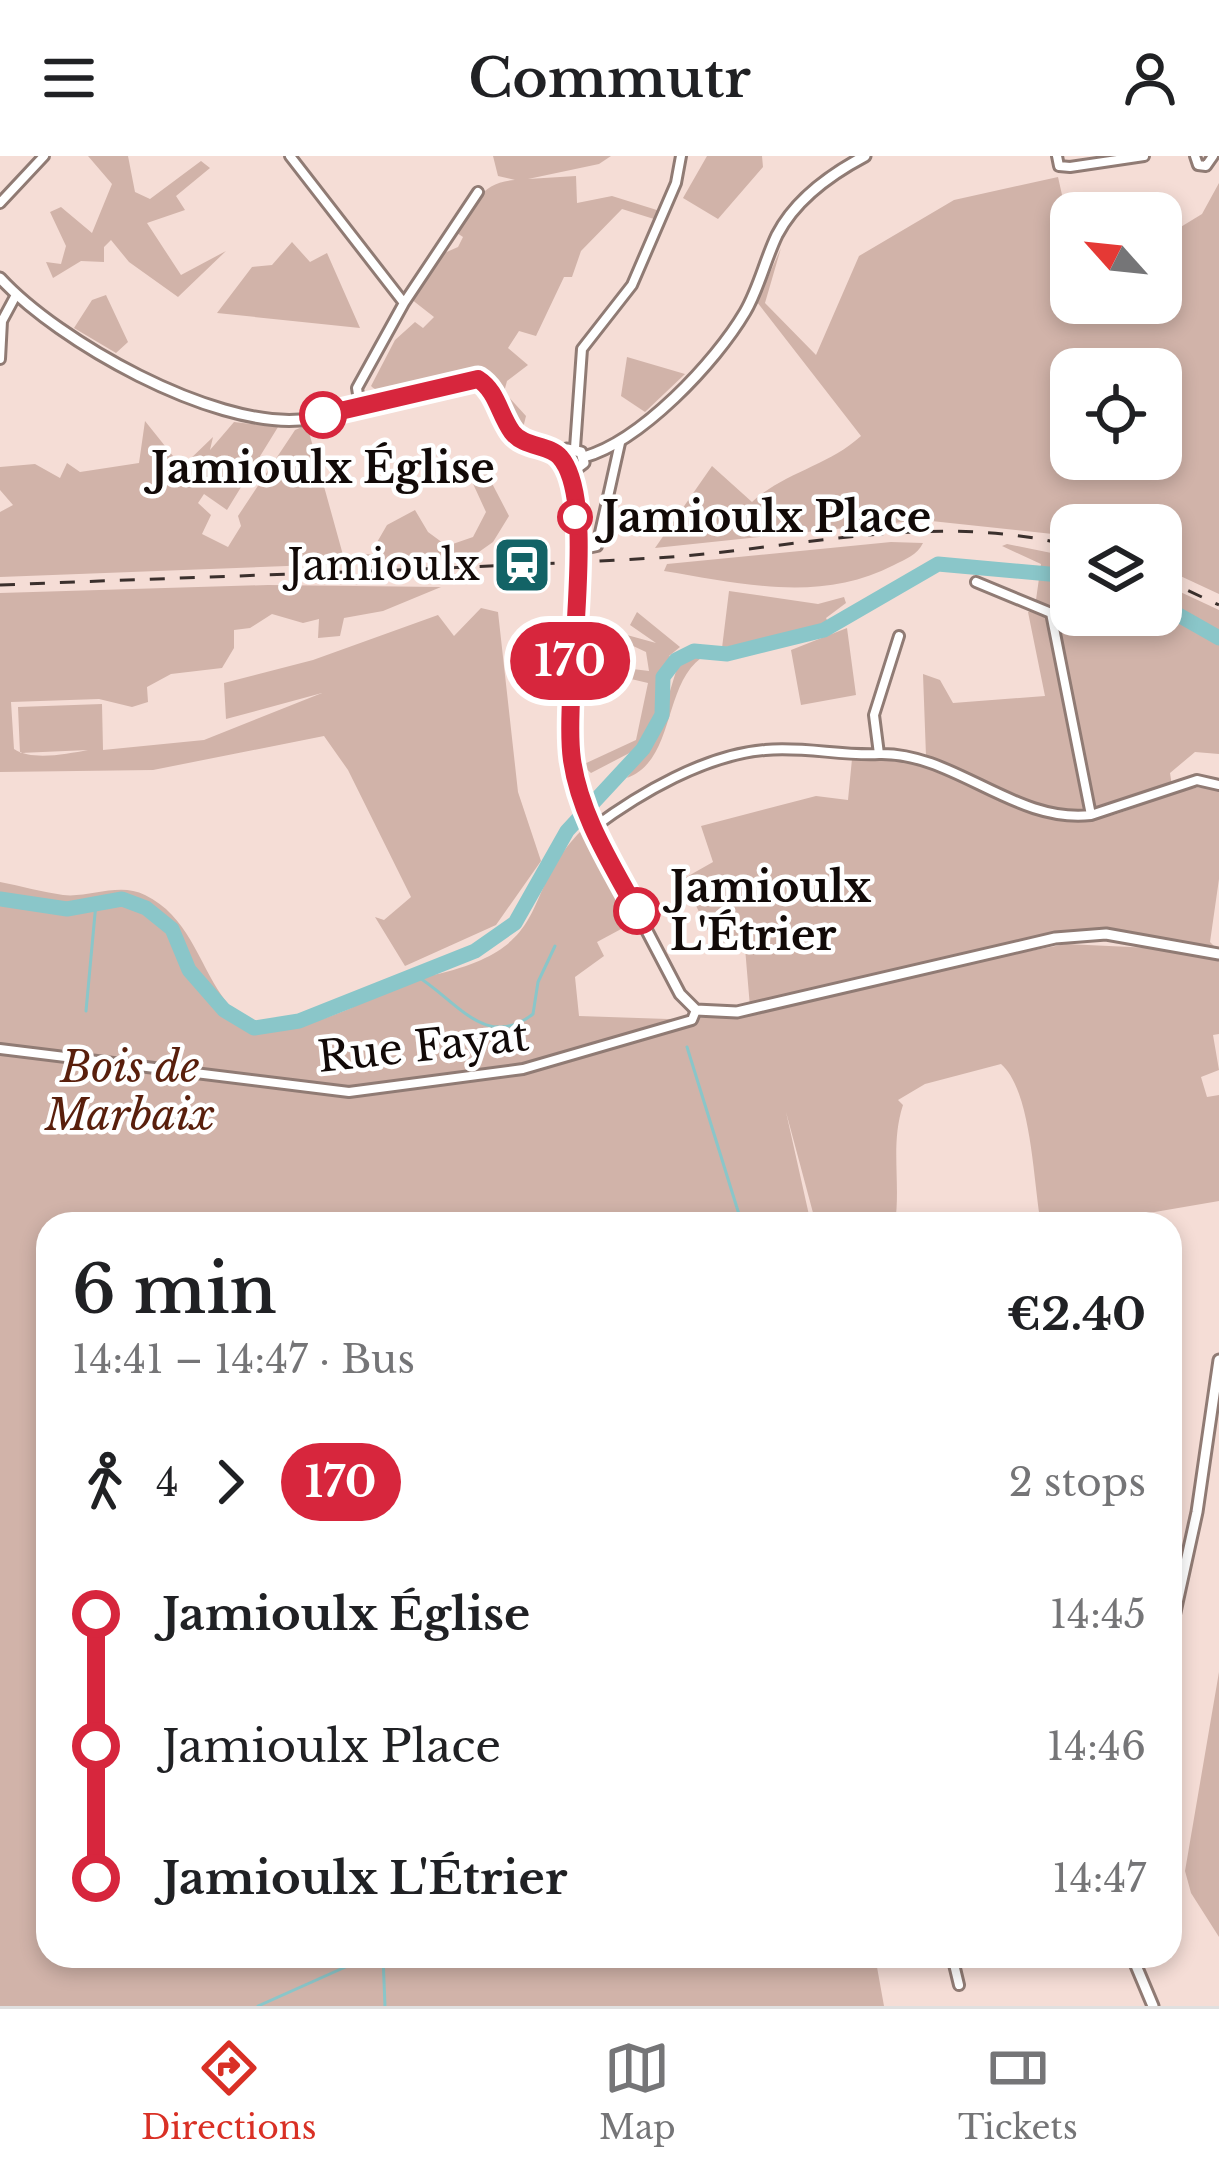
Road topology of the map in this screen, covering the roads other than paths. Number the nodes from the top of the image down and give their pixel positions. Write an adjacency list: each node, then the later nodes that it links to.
1 (44, 156): 10 (street)
2 (290, 156): 13 (street)
3 (681, 156): 17 (street)
4 (865, 156): 16 (street)
5 (1057, 156): 6 (street)
6 (1144, 156)
7 (1195, 156): 8 (street)
8 (1213, 156)
9 (478, 192): 13 (street)
10 (0, 203)
11 (0, 278): 12 (street)
12 (16, 295): 14 (street); 15 (street)
13 (404, 303): 15 (street)
14 (0, 359)
15 (360, 407): 19 (street)
16 (620, 443): 18 (street); 21 (street)
17 (575, 448): 18 (street); 19 (street)
18 (584, 457): 20 (street)
19 (561, 458): 20 (street)
20 (572, 472): 21 (street)
21 (578, 550): 27 (street)
22 (976, 582): 26 (street)
23 (898, 636): 24 (street)
24 (879, 754): 26 (street); 27 (street)
25 (1219, 785): 26 (street)
26 (1091, 815)
27 (592, 826): 29 (street)
28 (1217, 952): 29 (street)
29 (696, 1010): 30 (street, Rue Fayat)
30 (0, 1049)
31 (1219, 1360): 32 (street)
32 (1182, 1559)
33 (955, 1968): 35 (street)
34 (1137, 1968): 36 (street)
35 (959, 1985)
36 (1154, 2006)

